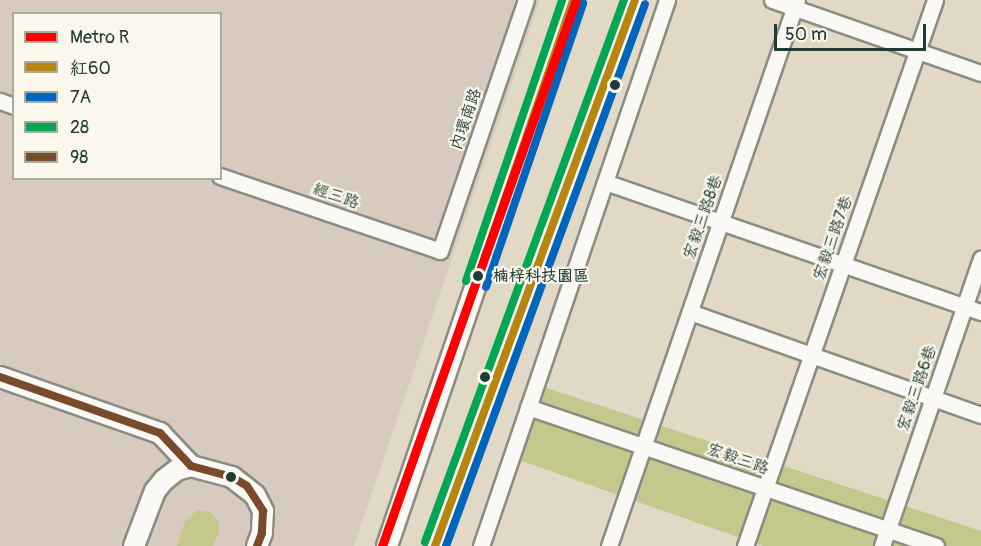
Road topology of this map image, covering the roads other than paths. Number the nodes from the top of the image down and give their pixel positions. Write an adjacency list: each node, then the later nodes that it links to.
1 (526, 0): 13 (street, 內環南路)
2 (573, 0): 30 (street)
3 (635, 0): 31 (street)
4 (667, 0): 11 (street)
5 (772, 0): 7 (street)
6 (935, 0): 8 (street, 宏毅三路7巷)
7 (796, 4): 8 (street); 12 (street, 宏毅三路8巷)
8 (918, 51): 9 (street); 15 (street, 宏毅三路7巷)
9 (981, 73)
10 (222, 177): 13 (street, 經三路)
11 (605, 182): 12 (street); 22 (street)
12 (721, 222): 15 (street); 17 (street, 宏毅三路8巷)
13 (440, 251)
14 (981, 259): 16 (street, 宏毅三路6巷)
15 (843, 264): 16 (street); 19 (street, 宏毅三路7巷)
16 (965, 306): 18 (street); 21 (street, 宏毅三路6巷)
17 (690, 312): 19 (street); 24 (street, 宏毅三路8巷)
18 (981, 312)
19 (812, 355): 21 (street); 26 (street, 宏毅三路7巷)
20 (0, 377): 25 (street)
21 (933, 398): 23 (street); 27 (street, 宏毅三路6巷)
22 (528, 407): 24 (street, 宏毅三路); 32 (street)
23 (981, 415)
24 (643, 447): 26 (street, 宏毅三路); 33 (street, 宏毅三路8巷)
25 (191, 466): 28 (street); 29 (street)
26 (765, 488): 27 (street, 宏毅三路); 34 (street, 宏毅三路7巷)
27 (888, 530): 35 (street, 宏毅三路6巷); 36 (street, 宏毅三路)
28 (134, 546)
29 (257, 546)
30 (387, 546)
31 (435, 546)
32 (481, 546)
33 (609, 546)
34 (745, 546)
35 (882, 546)
36 (936, 546)

